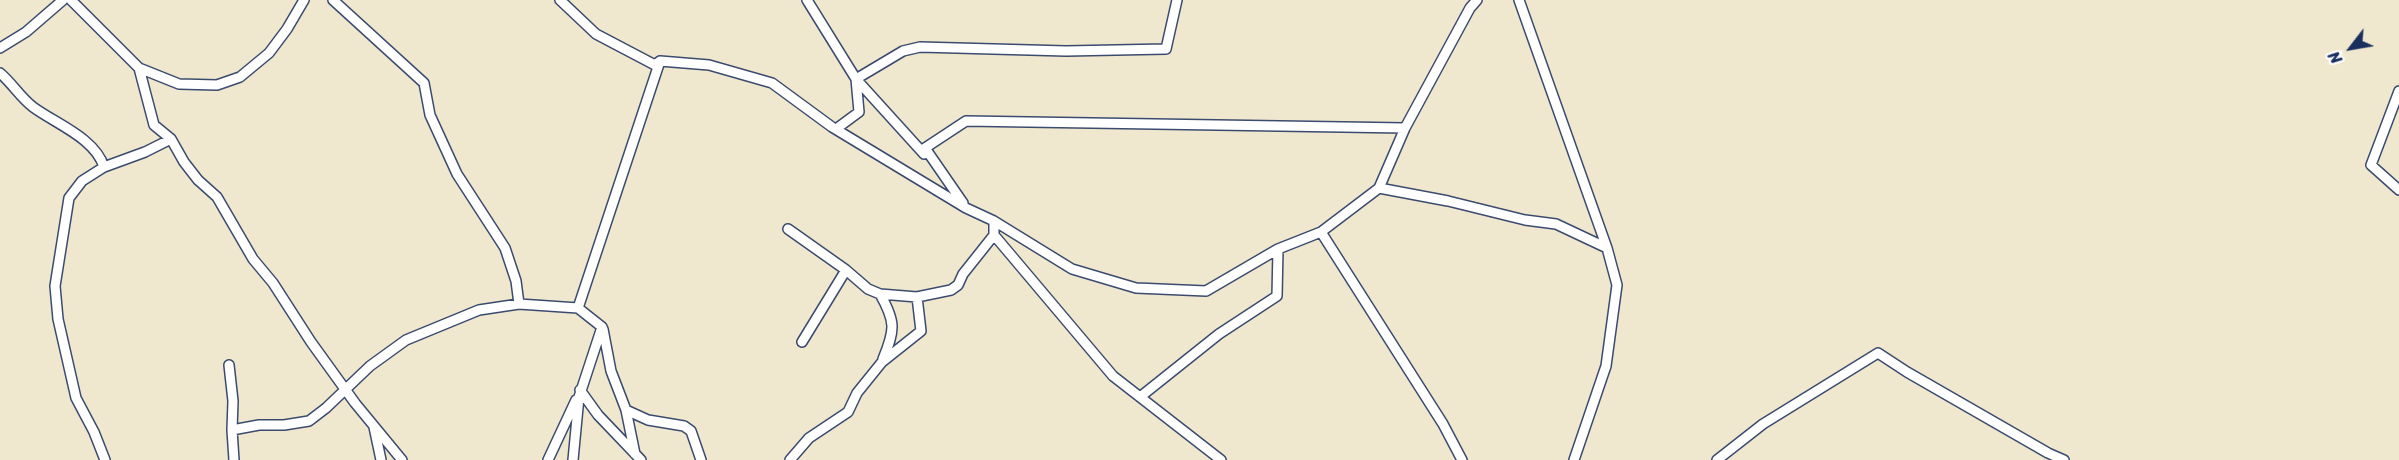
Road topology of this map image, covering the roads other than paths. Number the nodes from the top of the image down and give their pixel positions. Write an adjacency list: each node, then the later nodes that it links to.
1 (63, 0): 10 (street)
2 (71, 0): 12 (street)
3 (304, 0): 12 (street)
4 (333, 0): 33 (street)
5 (560, 0): 11 (street)
6 (807, 0): 14 (street)
7 (1177, 0): 14 (street)
8 (1477, 0): 16 (street)
9 (1519, 0): 29 (street)
10 (0, 48)
11 (660, 61): 17 (street); 34 (street)
12 (139, 68): 18 (street)
13 (0, 73): 20 (street)
14 (856, 79): 17 (street); 19 (street)
15 (2399, 91): 22 (street)
16 (1405, 128): 19 (street); 21 (street)
17 (836, 129): 23 (street)
18 (171, 138): 20 (street); 39 (street)
19 (926, 148): 23 (street)
20 (104, 167): 46 (street)
21 (1379, 188): 26 (street); 29 (street)
22 (2399, 190)
23 (966, 208): 24 (street)
24 (994, 221): 27 (street); 28 (street)
25 (788, 229): 30 (street)
26 (1321, 232): 28 (street); 55 (street)
27 (994, 235): 32 (street); 41 (street)
28 (1278, 249): 41 (street)
29 (1607, 249): 56 (street)
30 (846, 270): 31 (street); 36 (street)
31 (880, 294): 32 (street); 37 (street)
32 (917, 297): 37 (street)
33 (519, 304): 34 (street); 39 (street)
34 (578, 308): 35 (street)
35 (602, 327): 40 (street); 42 (street)
36 (802, 342)
37 (882, 362): 53 (street)
38 (229, 365): 44 (street)
39 (345, 388): 43 (street); 44 (street)
40 (580, 390): 45 (street); 50 (street); 51 (street)
41 (1140, 397): 54 (street)
42 (626, 410): 45 (street); 52 (street)
43 (373, 425): 48 (street); 49 (street)
44 (232, 430): 47 (street)
45 (638, 457)
46 (105, 460)
47 (234, 460)
48 (381, 460)
49 (402, 460)
50 (548, 460)
51 (573, 460)
52 (701, 460)
53 (790, 460)
54 (1221, 460)
55 (1462, 460)
56 (1574, 460)
57 (1717, 460): 58 (street)
58 (2064, 460)

